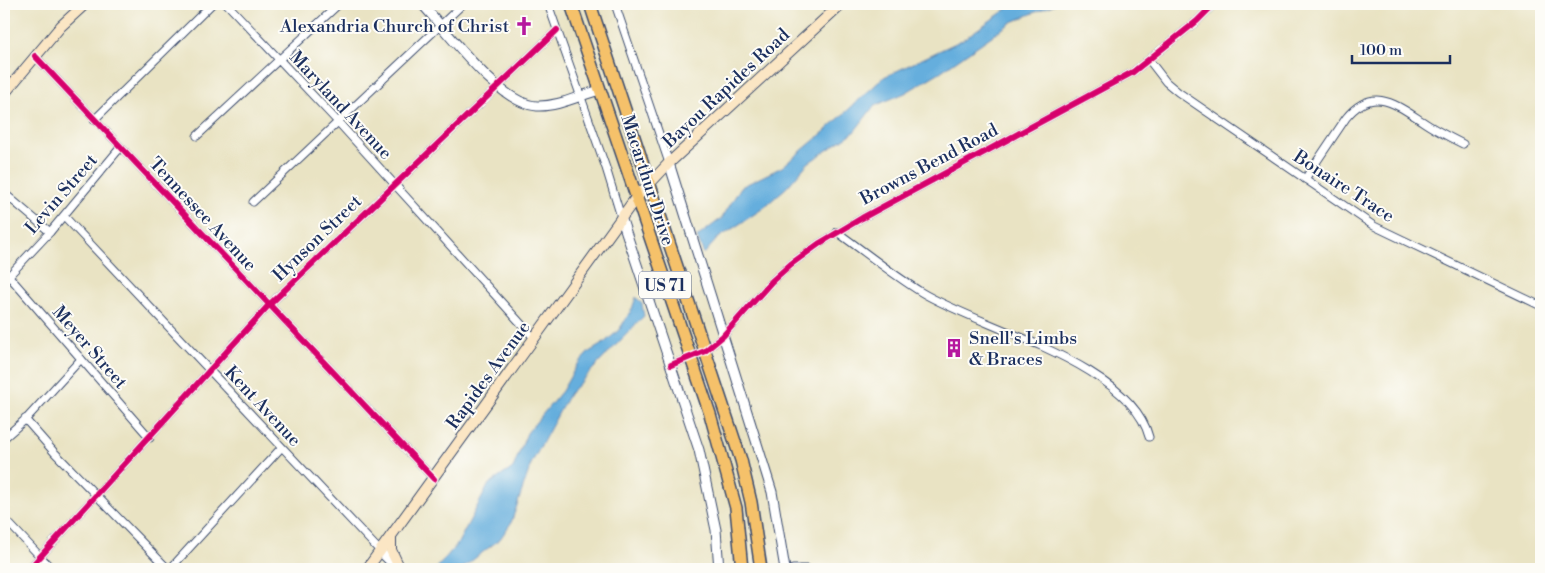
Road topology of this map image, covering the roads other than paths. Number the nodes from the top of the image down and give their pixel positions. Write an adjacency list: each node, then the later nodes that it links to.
1 (85, 4): 15 (main road)
2 (212, 4): 23 (street)
3 (227, 4): 16 (street, Maryland Avenue)
4 (339, 4): 16 (street)
5 (422, 4): 13 (street)
6 (463, 4): 13 (street)
7 (548, 4): 14 (street, Macarthur Drive)
8 (571, 4): 20 (highway, Macarthur Drive / US 71)
9 (590, 4): 18 (highway, Macarthur Drive / US 71)
10 (615, 4): 28 (street, Macarthur Drive)
11 (840, 4): 28 (main road, Bayou Rapides Road)
12 (1214, 4): 17 (street, Browns Bend Road)
13 (441, 24): 19 (street); 24 (street)
14 (557, 30): 19 (street, Hynson Street); 22 (street, Macarthur Drive)
15 (35, 56): 21 (main road); 23 (street, Tennessee Avenue)
16 (278, 60): 24 (street, Maryland Avenue); 25 (street)
17 (1150, 60): 29 (street, Bonaire Trace); 38 (street, Browns Bend Road)
18 (618, 84): 20 (highway); 30 (highway, Macarthur Drive / US 71)
19 (497, 88): 22 (street); 31 (street, Hynson Street)
20 (600, 90): 22 (street); 33 (highway, Macarthur Drive / US 71)
21 (4, 94)
22 (580, 96): 36 (street, Macarthur Drive)
23 (94, 120): 27 (street, Tennessee Avenue)
24 (338, 122): 31 (street, Maryland Avenue); 34 (street)
25 (196, 136)
26 (1463, 144): 29 (street)
27 (120, 148): 35 (street, Levin Street); 40 (street, Tennessee Avenue)
28 (669, 163): 30 (main road, Bayou Rapides Road); 42 (street)
29 (1305, 179): 41 (street, Bonaire Trace)
30 (650, 183): 33 (main road, Bayou Rapides Road); 44 (highway, Macarthur Drive / US 71)
31 (395, 184): 40 (street, Hynson Street); 43 (street, Maryland Avenue)
32 (4, 193): 37 (street)
33 (635, 199): 36 (main road, Rapides Avenue); 45 (highway, Macarthur Drive / US 71)
34 (253, 202)
35 (64, 216): 37 (street, Levin Street); 48 (street, Kent Avenue)
36 (621, 217): 43 (main road, Rapides Avenue); 47 (street)
37 (50, 232): 39 (street, Levin Street)
38 (837, 232): 42 (street, Browns Bend Road); 50 (street)
39 (6, 278): 46 (street, Meyer Street)
40 (268, 306): 48 (street, Hynson Street); 54 (street, Tennessee Avenue)
41 (1541, 306)
42 (722, 336): 44 (street, Browns Bend Road); 68 (street)
43 (534, 338): 54 (main road, Rapides Avenue)
44 (705, 351): 45 (street, Browns Bend Road); 67 (highway, Macarthur Drive / US 71)
45 (690, 358): 47 (street, Browns Bend Road); 66 (highway, Macarthur Drive / US 71)
46 (81, 359): 49 (street); 52 (street, Meyer Street)
47 (670, 365): 65 (street)
48 (210, 372): 52 (street, Hynson Street); 53 (street, Kent Avenue)
49 (25, 419): 51 (street); 55 (street)
50 (1149, 436)
51 (4, 438)
52 (150, 438): 55 (street, Hynson Street)
53 (281, 448): 58 (street, Kent Avenue); 62 (street)
54 (434, 479): 57 (main road, Rapides Avenue)
55 (96, 496): 59 (street, Hynson Street); 62 (street)
56 (4, 518): 59 (street)
57 (391, 536): 58 (main road, Rapides Avenue); 64 (main road)
58 (380, 551): 63 (main road, Rapides Avenue); 64 (street)
59 (40, 557): 60 (street, Hynson Street); 61 (street)
60 (29, 569)
61 (52, 569)
62 (169, 569)
63 (367, 569)
64 (399, 569)
65 (719, 569)
66 (742, 569)
67 (761, 569)
68 (785, 569)
69 (793, 569): 70 (street)
70 (808, 569)

